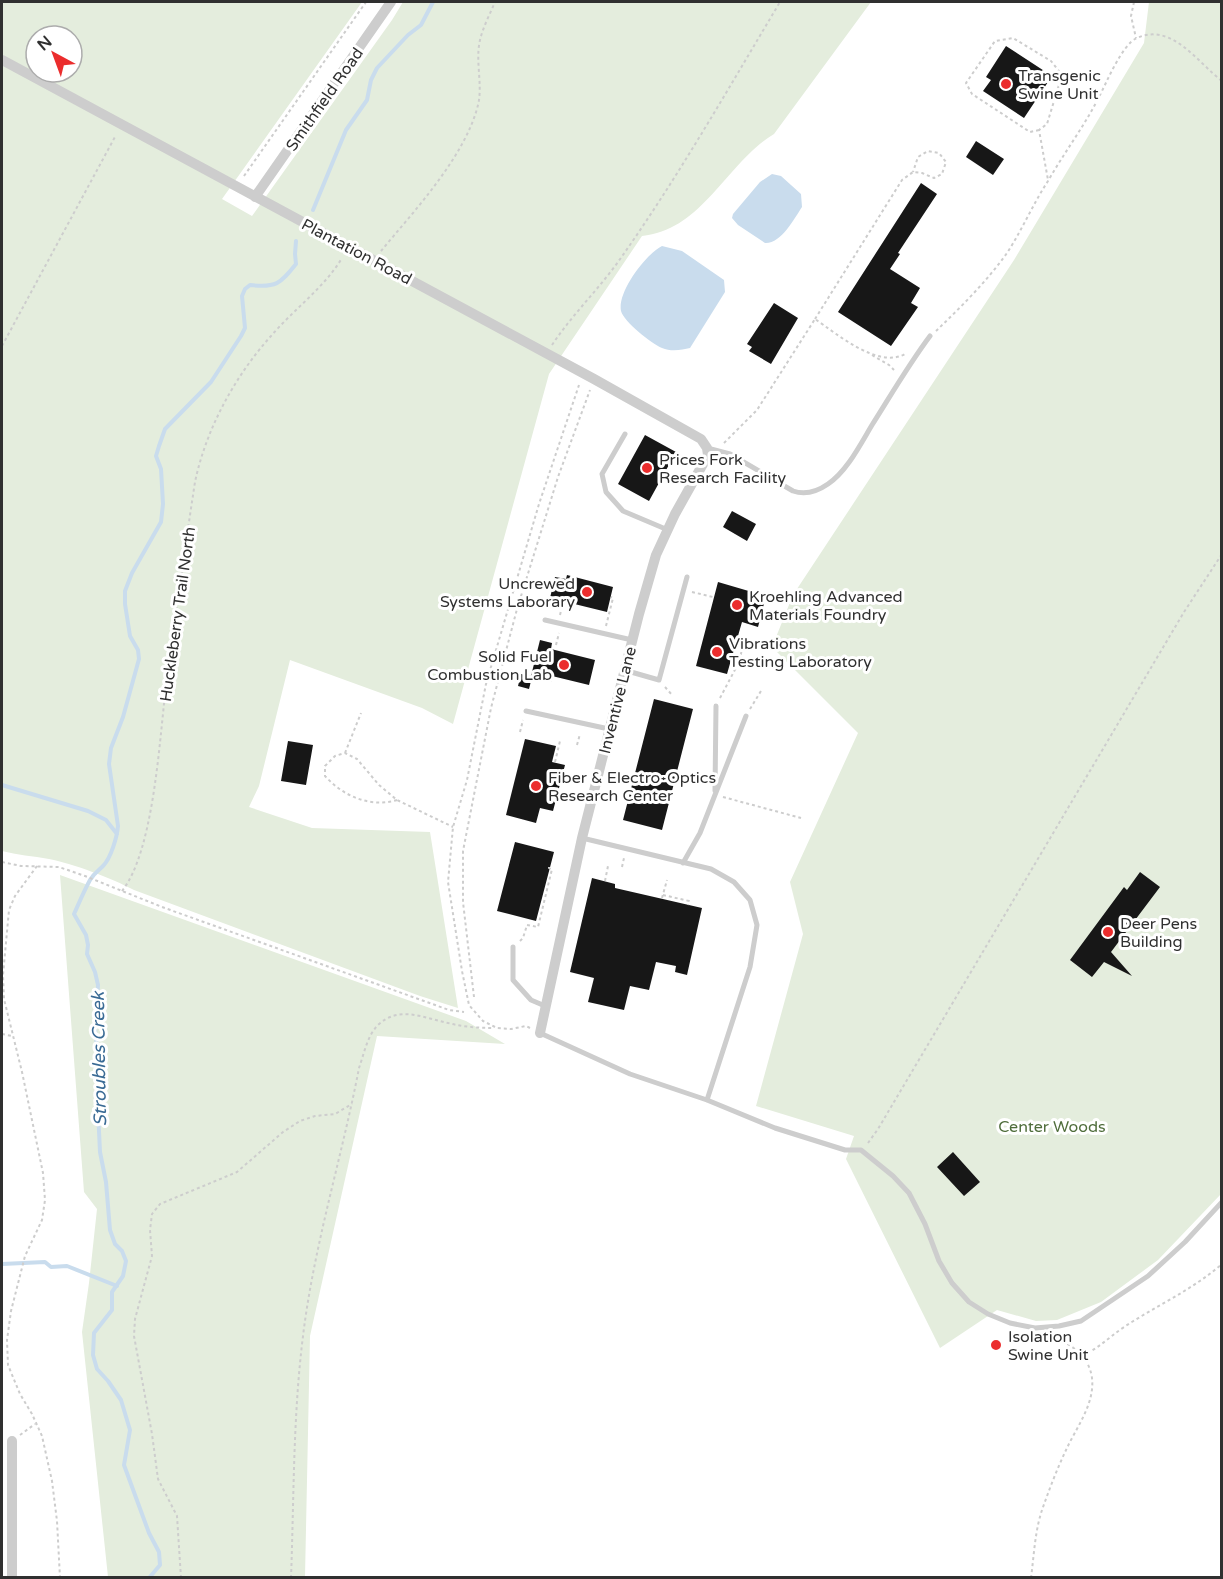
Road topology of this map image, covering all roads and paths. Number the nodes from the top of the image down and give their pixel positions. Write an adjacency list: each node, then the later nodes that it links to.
1 (366, 2): 12 (path)
2 (391, 2): 14 (street, Smithfield Road)
3 (495, 2): 15 (path)
4 (780, 2): 21 (path)
5 (1134, 2): 6 (path)
6 (1136, 38): 8 (path); 13 (path)
7 (2, 60): 9 (street, Plantation Road)
8 (1221, 81)
9 (122, 124): 14 (street, Plantation Road); 19 (path)
10 (1039, 130): 10 (path); 13 (path)
11 (913, 172): 11 (path); 17 (path)
12 (241, 180)
13 (1048, 180): 18 (path)
14 (255, 197): 21 (street, Plantation Road)
15 (379, 254)
16 (343, 255): 67 (path, Huckleberry Trail North)
17 (814, 320): 22 (path); 27 (path)
18 (930, 336): 27 (lane)
19 (2, 346)
20 (911, 349): 22 (path)
21 (545, 354): 24 (street, Plantation Road)
22 (869, 354): 23 (path)
23 (894, 371)
24 (583, 374): 25 (street, Plantation Road); 58 (path)
25 (594, 379): 27 (street, Plantation Road); 73 (path)
26 (625, 434): 28 (lane)
27 (707, 448): 28 (street, Inventive Lane)
28 (668, 530): 38 (street, Inventive Lane)
29 (1221, 554): 82 (path)
30 (687, 577): 41 (lane)
31 (699, 594): 33 (path)
32 (610, 597): 36 (path)
33 (713, 597)
34 (545, 620): 35 (lane)
35 (561, 623): 38 (lane); 39 (path)
36 (606, 626)
37 (746, 636): 44 (path)
38 (632, 640): 40 (street, Inventive Lane)
39 (556, 645)
40 (624, 670): 41 (lane); 49 (street, Inventive Lane)
41 (659, 680): 43 (path)
42 (761, 691): 47 (path)
43 (673, 696)
44 (716, 705): 55 (lane)
45 (526, 711): 48 (lane); 50 (path)
46 (361, 713): 53 (path)
47 (746, 716): 55 (lane)
48 (583, 723): 49 (lane); 52 (path)
49 (609, 729): 59 (street, Inventive Lane)
50 (520, 732)
51 (560, 741): 54 (path)
52 (577, 745)
53 (345, 753): 56 (path); 56 (path)
54 (555, 762)
55 (715, 795): 57 (path); 61 (lane)
56 (397, 800): 58 (path)
57 (801, 818)
58 (453, 827): 76 (path)
59 (582, 838): 61 (lane); 74 (street, Inventive Lane)
60 (2, 862): 63 (path)
61 (683, 862): 80 (lane)
62 (549, 865): 71 (path)
63 (37, 866): 67 (path); 79 (path)
64 (608, 866): 66 (path)
65 (667, 880): 68 (path)
66 (605, 881)
67 (122, 891): 75 (path)
68 (682, 899): 69 (path); 70 (path)
69 (682, 904)
70 (688, 905)
71 (523, 938)
72 (513, 946): 74 (lane)
73 (474, 997)
74 (547, 1006): 77 (street, Inventive Lane)
75 (464, 1012)
76 (496, 1028): 77 (path); 81 (path)
77 (540, 1033): 80 (lane)
78 (2, 1034): 79 (path)
79 (12, 1036): 87 (path)
80 (707, 1100): 82 (lane)
81 (352, 1104): 91 (path); 92 (path)
82 (861, 1150): 85 (lane)
83 (1221, 1202): 85 (lane)
84 (1221, 1264): 86 (path)
85 (1035, 1328): 86 (path)
86 (1082, 1356): 93 (path)
87 (36, 1424): 88 (path); 90 (path)
88 (12, 1441): 89 (street)
89 (12, 1578)
90 (60, 1578)
91 (181, 1578)
92 (291, 1578)
93 (1031, 1578)

